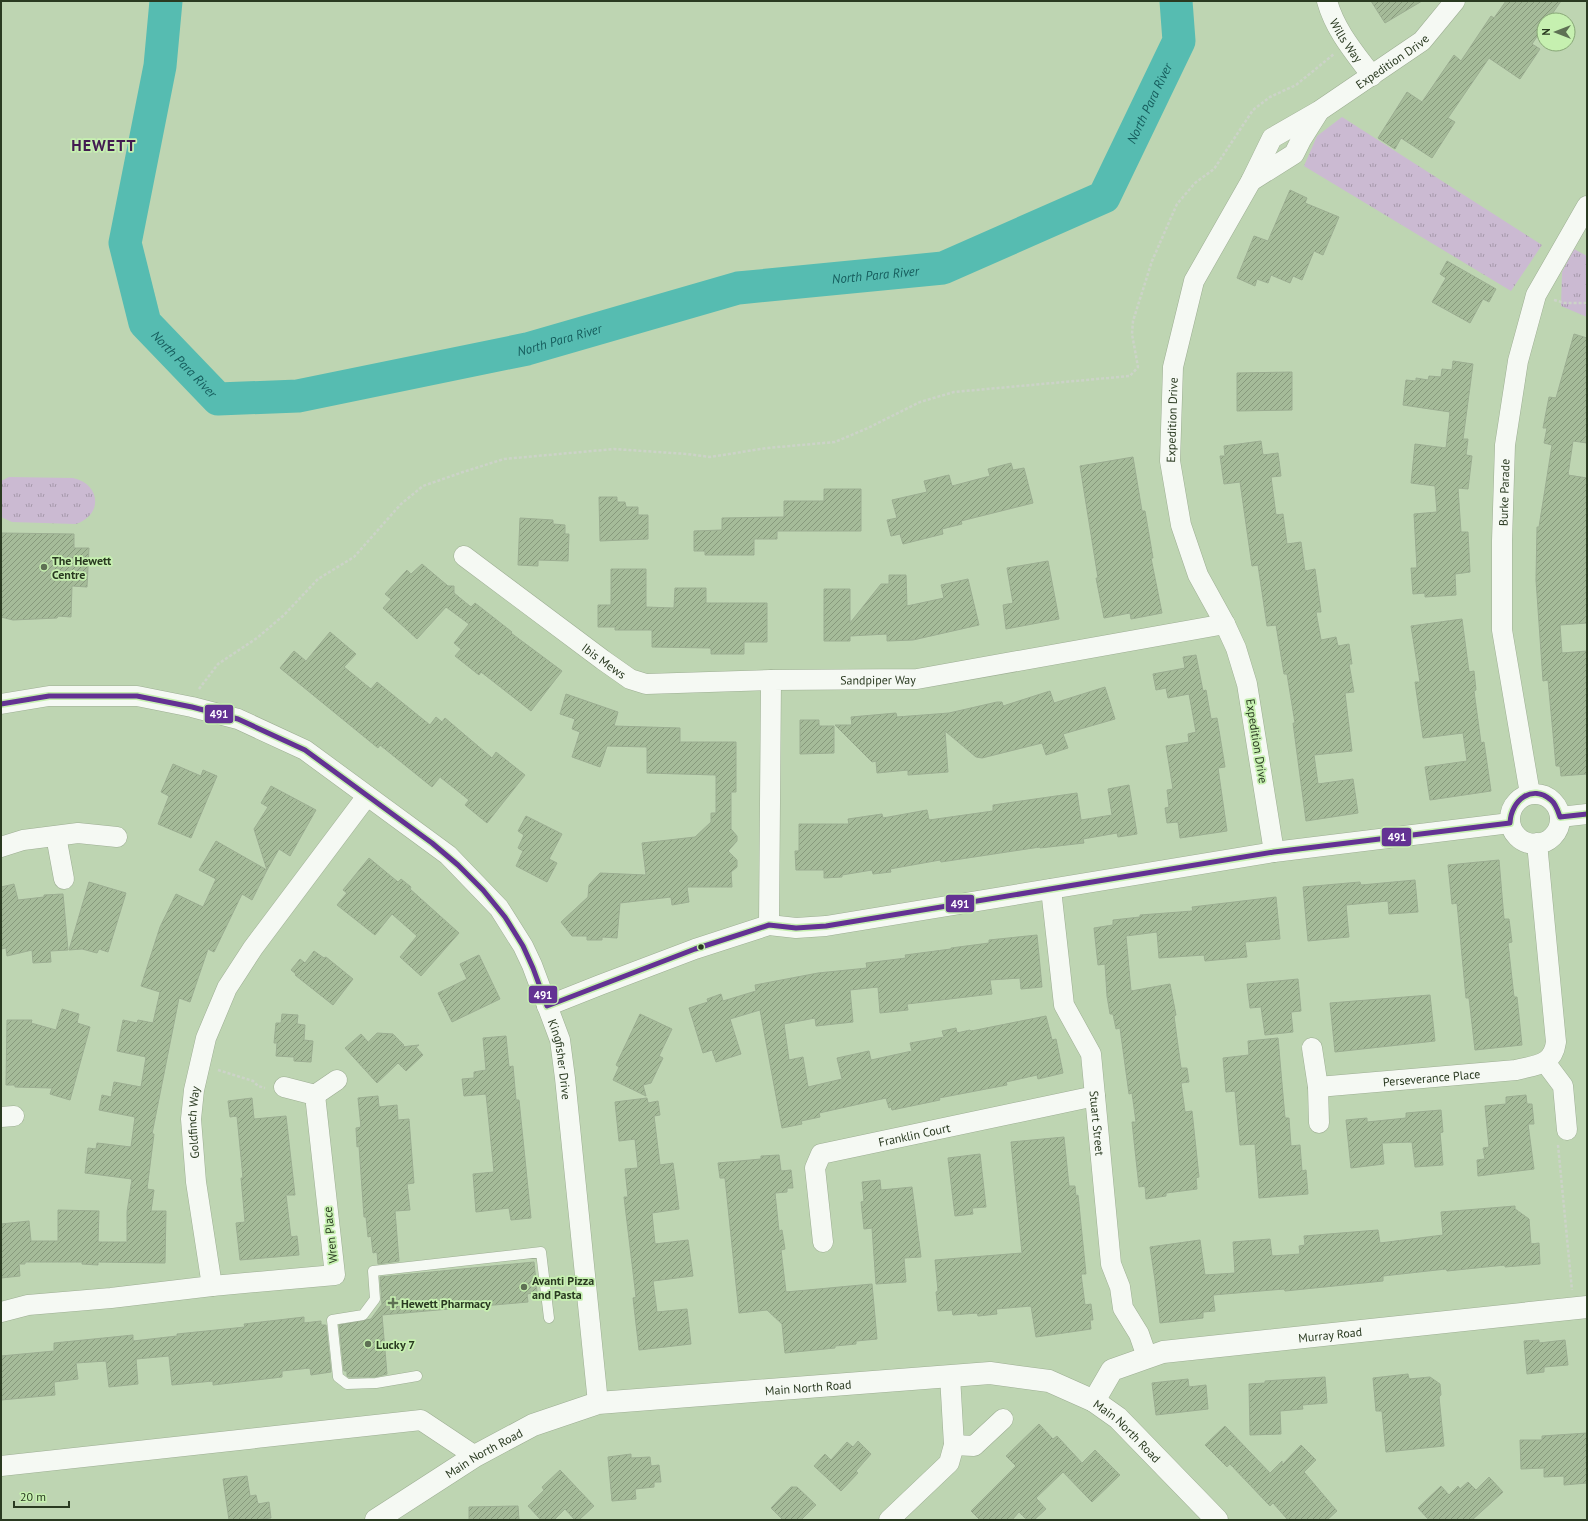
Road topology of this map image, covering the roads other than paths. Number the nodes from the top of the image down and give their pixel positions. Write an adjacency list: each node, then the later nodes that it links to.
1 (1327, 1): 3 (street, Wills Way)
2 (1455, 1): 3 (street, Expedition Drive)
3 (1372, 76): 6 (street, Expedition Drive)
4 (1587, 206): 9 (street, Burke Parade)
5 (464, 556): 7 (street, Ibis Mews)
6 (1225, 624): 7 (street, Sandpiper Way); 18 (street, Expedition Drive)
7 (771, 680): 21 (street)
8 (1, 704): 10 (street, Kingfisher Drive)
9 (1530, 794): 12 (street); 13 (street)
10 (367, 796): 22 (street, Kingfisher Drive); 33 (street, Goldfinch Way)
11 (1587, 814): 12 (street)
12 (1560, 817): 16 (street)
13 (1510, 823): 16 (street); 18 (street)
14 (56, 836): 15 (street); 17 (street); 19 (street)
15 (117, 837)
16 (1537, 843): 24 (street)
17 (1, 847)
18 (1274, 852): 20 (street)
19 (64, 879)
20 (1051, 889): 21 (street); 29 (street, Stuart Street)
21 (769, 925): 22 (street)
22 (547, 1006): 41 (street, Kingfisher Drive)
23 (1312, 1048): 27 (street)
24 (1545, 1062): 27 (street, Perseverance Place); 31 (street)
25 (337, 1080): 28 (street)
26 (284, 1087): 28 (street)
27 (1318, 1087): 30 (street)
28 (315, 1095): 33 (street, Wren Place)
29 (1095, 1096): 32 (street, Franklin Court); 37 (street, Stuart Street)
30 (1319, 1123)
31 (1567, 1130)
32 (823, 1242)
33 (212, 1286): 35 (street)
34 (1580, 1307): 37 (main road, Murray Road)
35 (1, 1312)
36 (549, 1318): 38 (lane)
37 (1147, 1357): 40 (main road, Murray Road)
38 (417, 1376)
39 (950, 1376): 40 (main road, Main North Road); 41 (main road, Main North Road); 43 (street)
40 (1094, 1401): 48 (main road, Main North Road)
41 (598, 1402): 44 (main road, Main North Road)
42 (1003, 1419): 43 (street)
43 (954, 1445): 47 (street)
44 (476, 1456): 45 (street); 46 (main road, Main North Road)
45 (1, 1466)
46 (376, 1520)
47 (889, 1520)
48 (1217, 1520)

